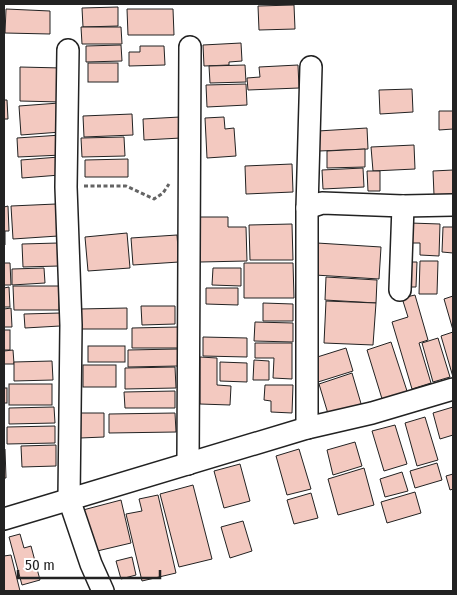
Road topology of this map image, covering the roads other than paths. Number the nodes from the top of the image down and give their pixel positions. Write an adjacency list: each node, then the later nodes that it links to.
1 (190, 47): 10 (street)
2 (68, 50): 11 (street)
3 (311, 68): 6 (street)
4 (453, 205): 5 (street)
5 (403, 206): 6 (street); 7 (street)
6 (307, 208): 9 (street)
7 (400, 290)
8 (453, 389): 9 (street)
9 (308, 428): 10 (street)
10 (188, 464): 11 (street)
11 (69, 500): 12 (street); 13 (street)
12 (4, 519)
13 (103, 591)

